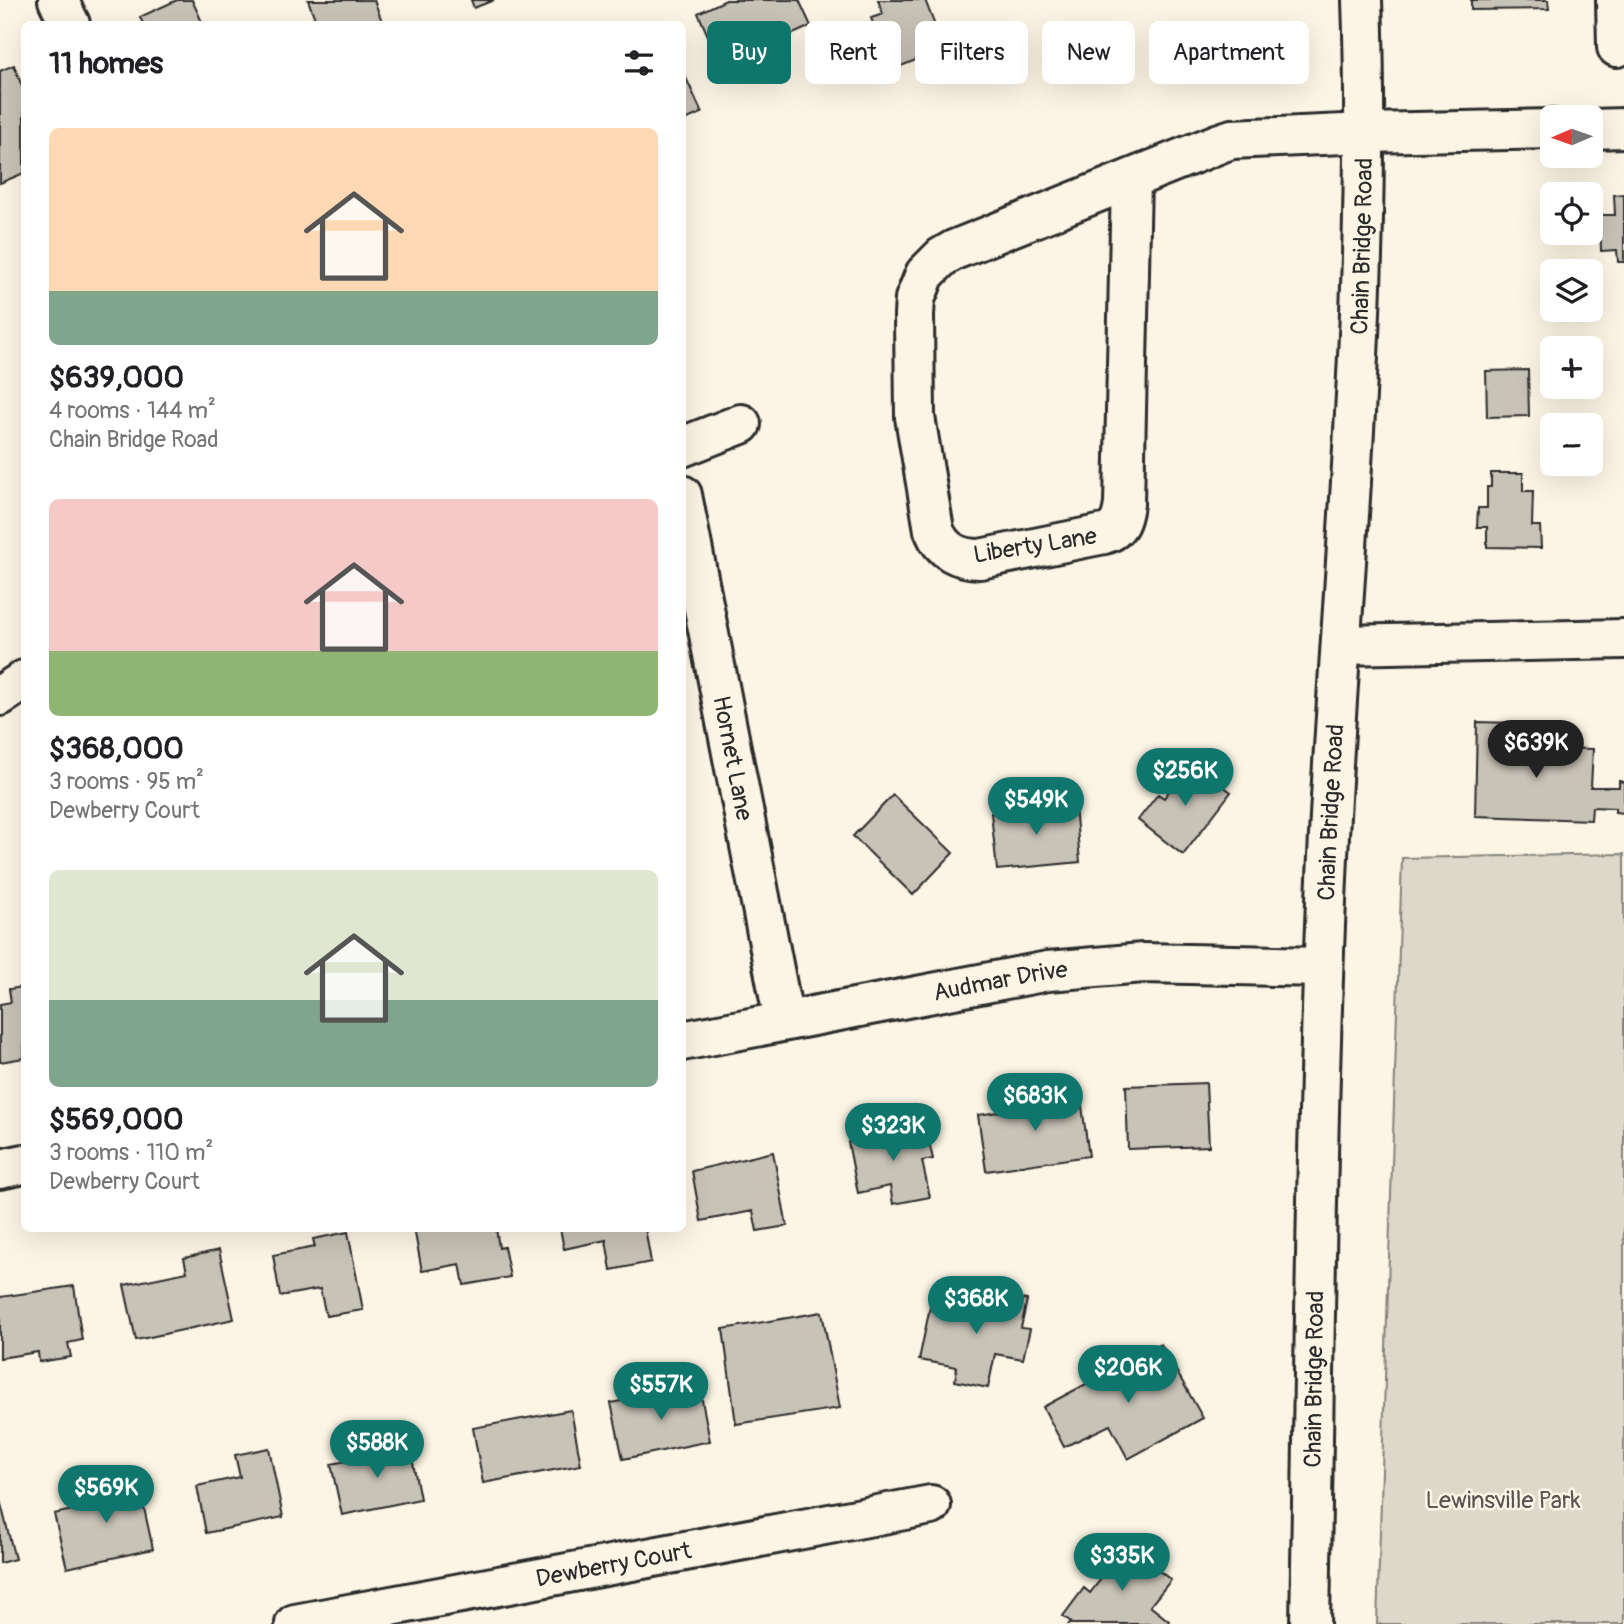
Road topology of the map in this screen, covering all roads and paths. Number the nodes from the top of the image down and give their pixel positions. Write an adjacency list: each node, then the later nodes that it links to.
1 (58, 0): 4 (street)
2 (1362, 0): 9 (street, Chain Bridge Road)
3 (1616, 0): 5 (street)
4 (68, 21)
5 (1617, 47)
6 (1624, 128): 8 (street)
7 (1540, 129): 9 (street, Liberty Lane)
8 (1603, 129)
9 (1366, 133): 10 (street, Liberty Lane); 15 (street, Chain Bridge Road)
10 (1131, 179): 10 (street, Liberty Lane)
11 (741, 424): 12 (street)
12 (686, 445)
13 (686, 516): 19 (street, Hornet Lane)
14 (1624, 639): 15 (street)
15 (1341, 645): 18 (street, Chain Bridge Road)
16 (21, 682): 17 (street)
17 (0, 696)
18 (1323, 967): 19 (street, Audmar Drive); 25 (street, Chain Bridge Road)
19 (784, 1021): 20 (street, Audmar Drive)
20 (686, 1040)
21 (21, 1165): 22 (street)
22 (0, 1169)
23 (931, 1505): 24 (street, Dewberry Court)
24 (295, 1624)
25 (1310, 1624)

